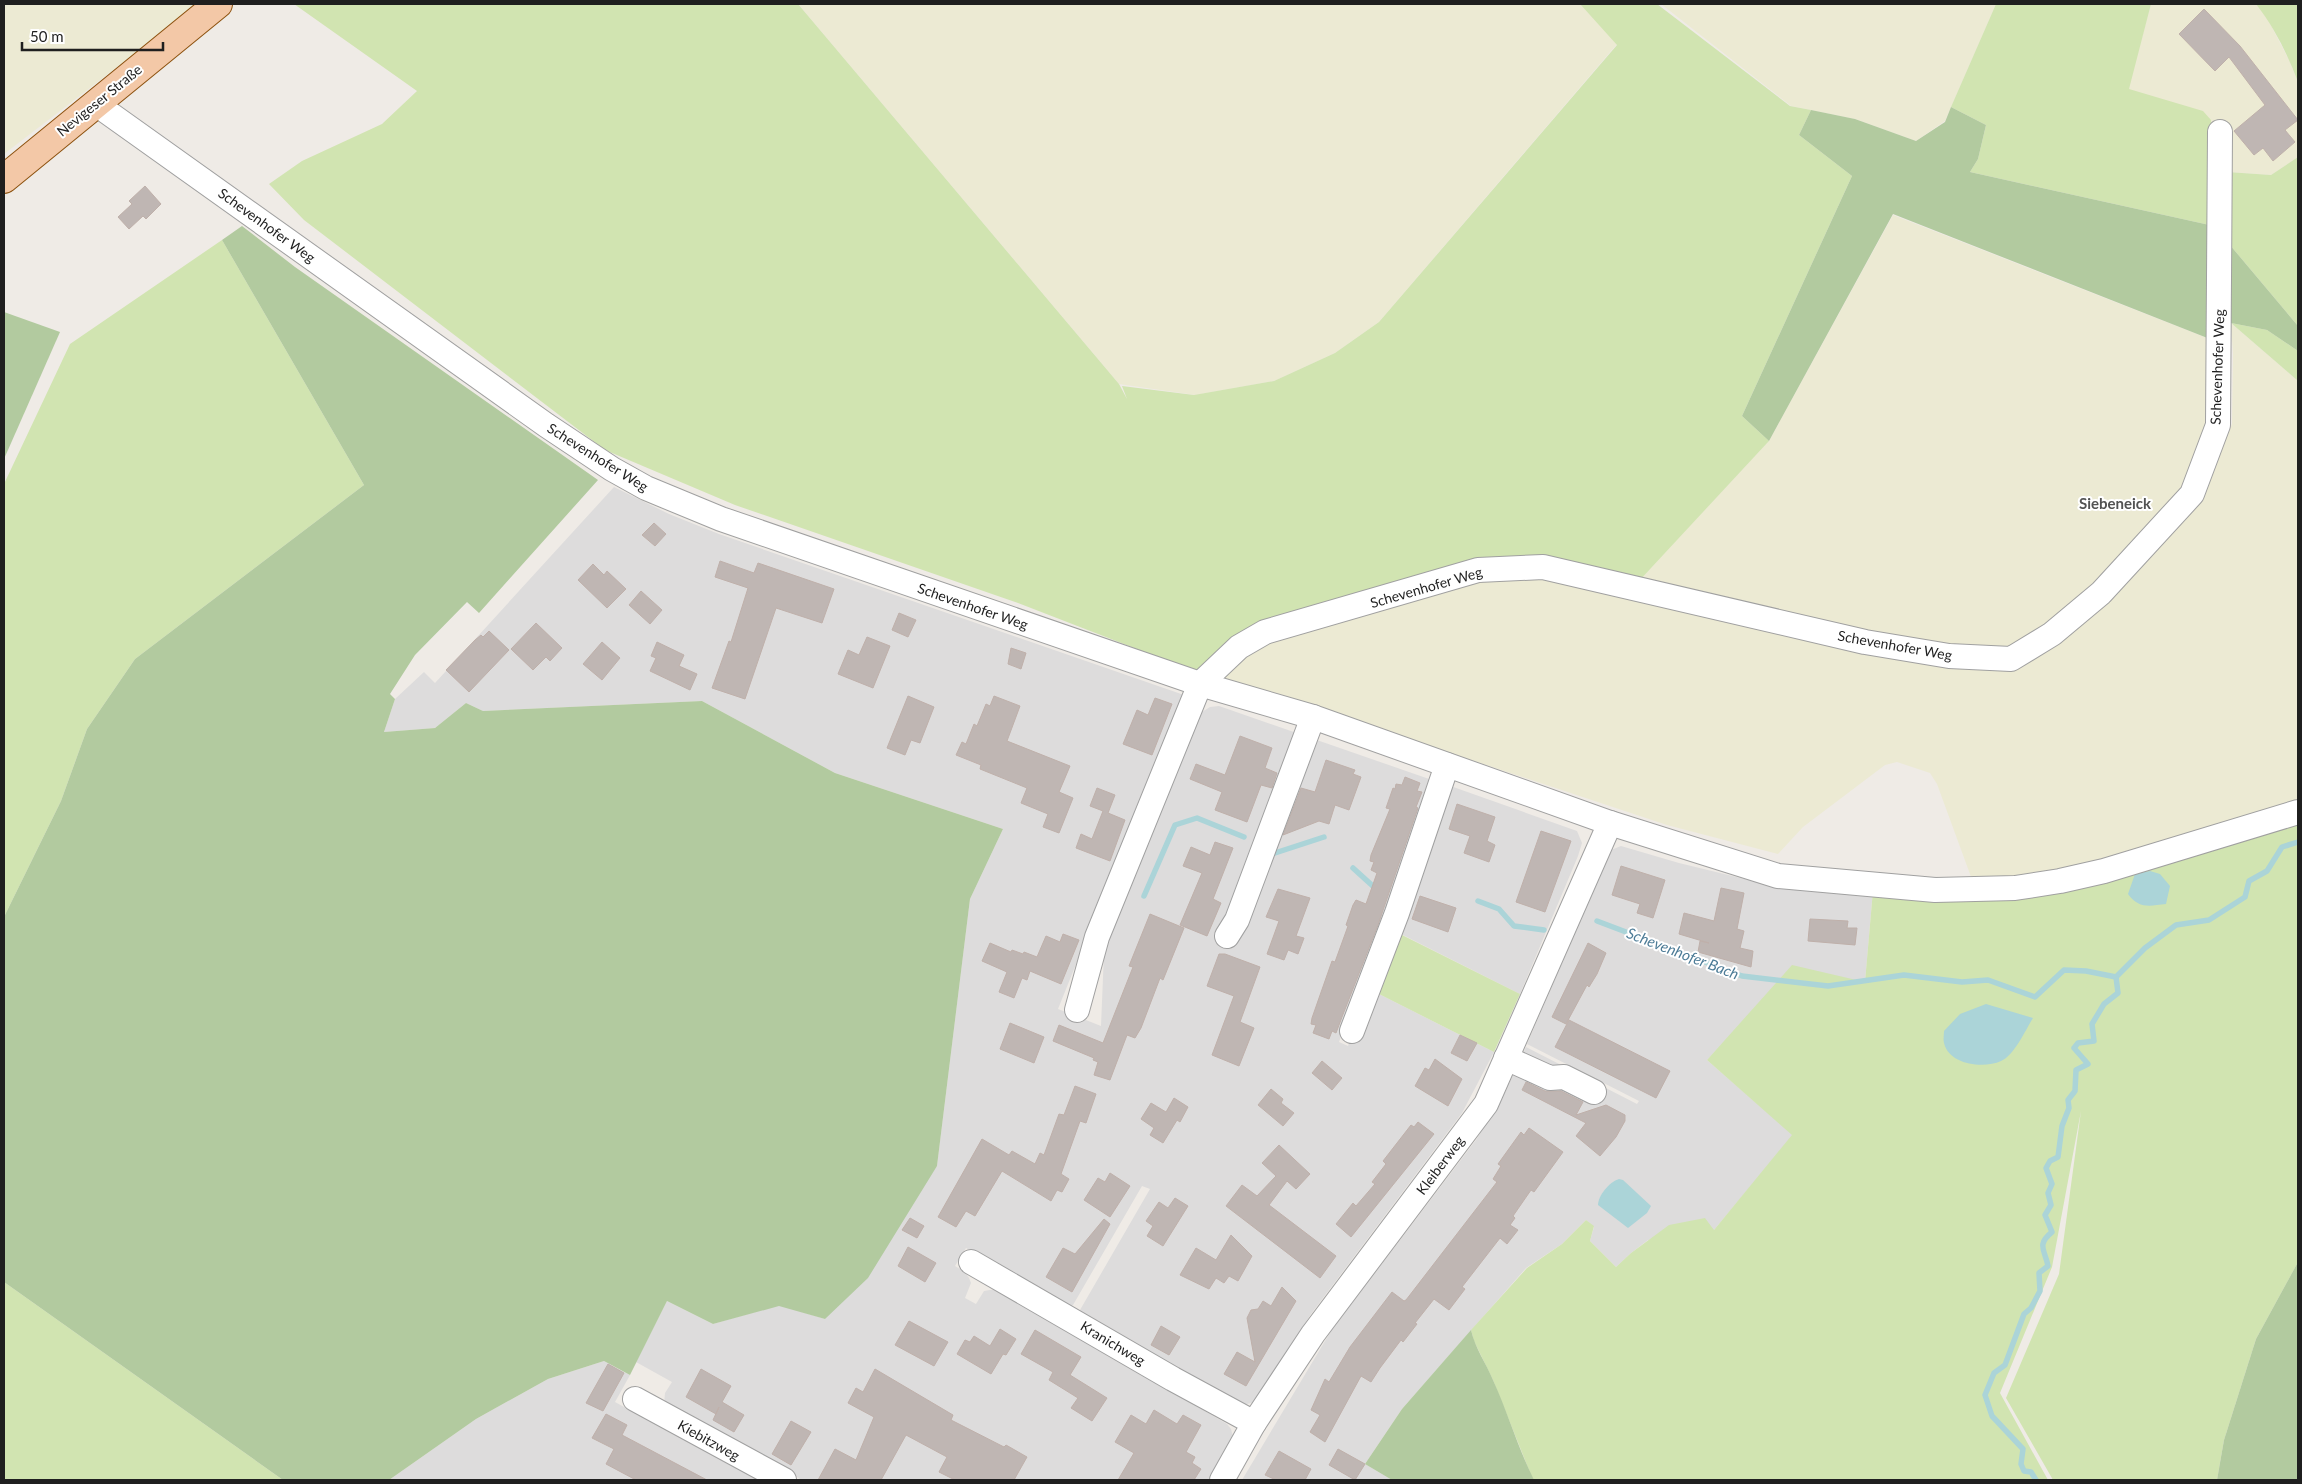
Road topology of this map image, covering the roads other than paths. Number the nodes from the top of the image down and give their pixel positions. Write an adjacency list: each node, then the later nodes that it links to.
1 (218, 4): 2 (main road, Nevigeser Straße)
2 (96, 104): 4 (main road, Nevigeser Straße); 5 (street, Schevenhofer Weg)
3 (2220, 132): 5 (street, Schevenhofer Weg)
4 (4, 179)
5 (1200, 684): 6 (street, Schevenhofer Weg); 11 (street, Schevenhofer Weg)
6 (1313, 717): 7 (street, Schevenhofer Weg); 10 (street)
7 (1447, 765): 9 (street, Schevenhofer Weg); 12 (street)
8 (2298, 812): 9 (street, Schevenhofer Weg)
9 (1610, 823): 13 (street, Kleiberweg)
10 (1227, 936)
11 (1077, 1010)
12 (1352, 1031)
13 (1506, 1058): 14 (street); 17 (street, Kleiberweg)
14 (1594, 1092)
15 (971, 1262): 17 (street, Kranichweg)
16 (635, 1399): 18 (street, Kiebitzweg)
17 (1254, 1422): 19 (street, Kleiberweg)
18 (784, 1480)
19 (1222, 1480)

